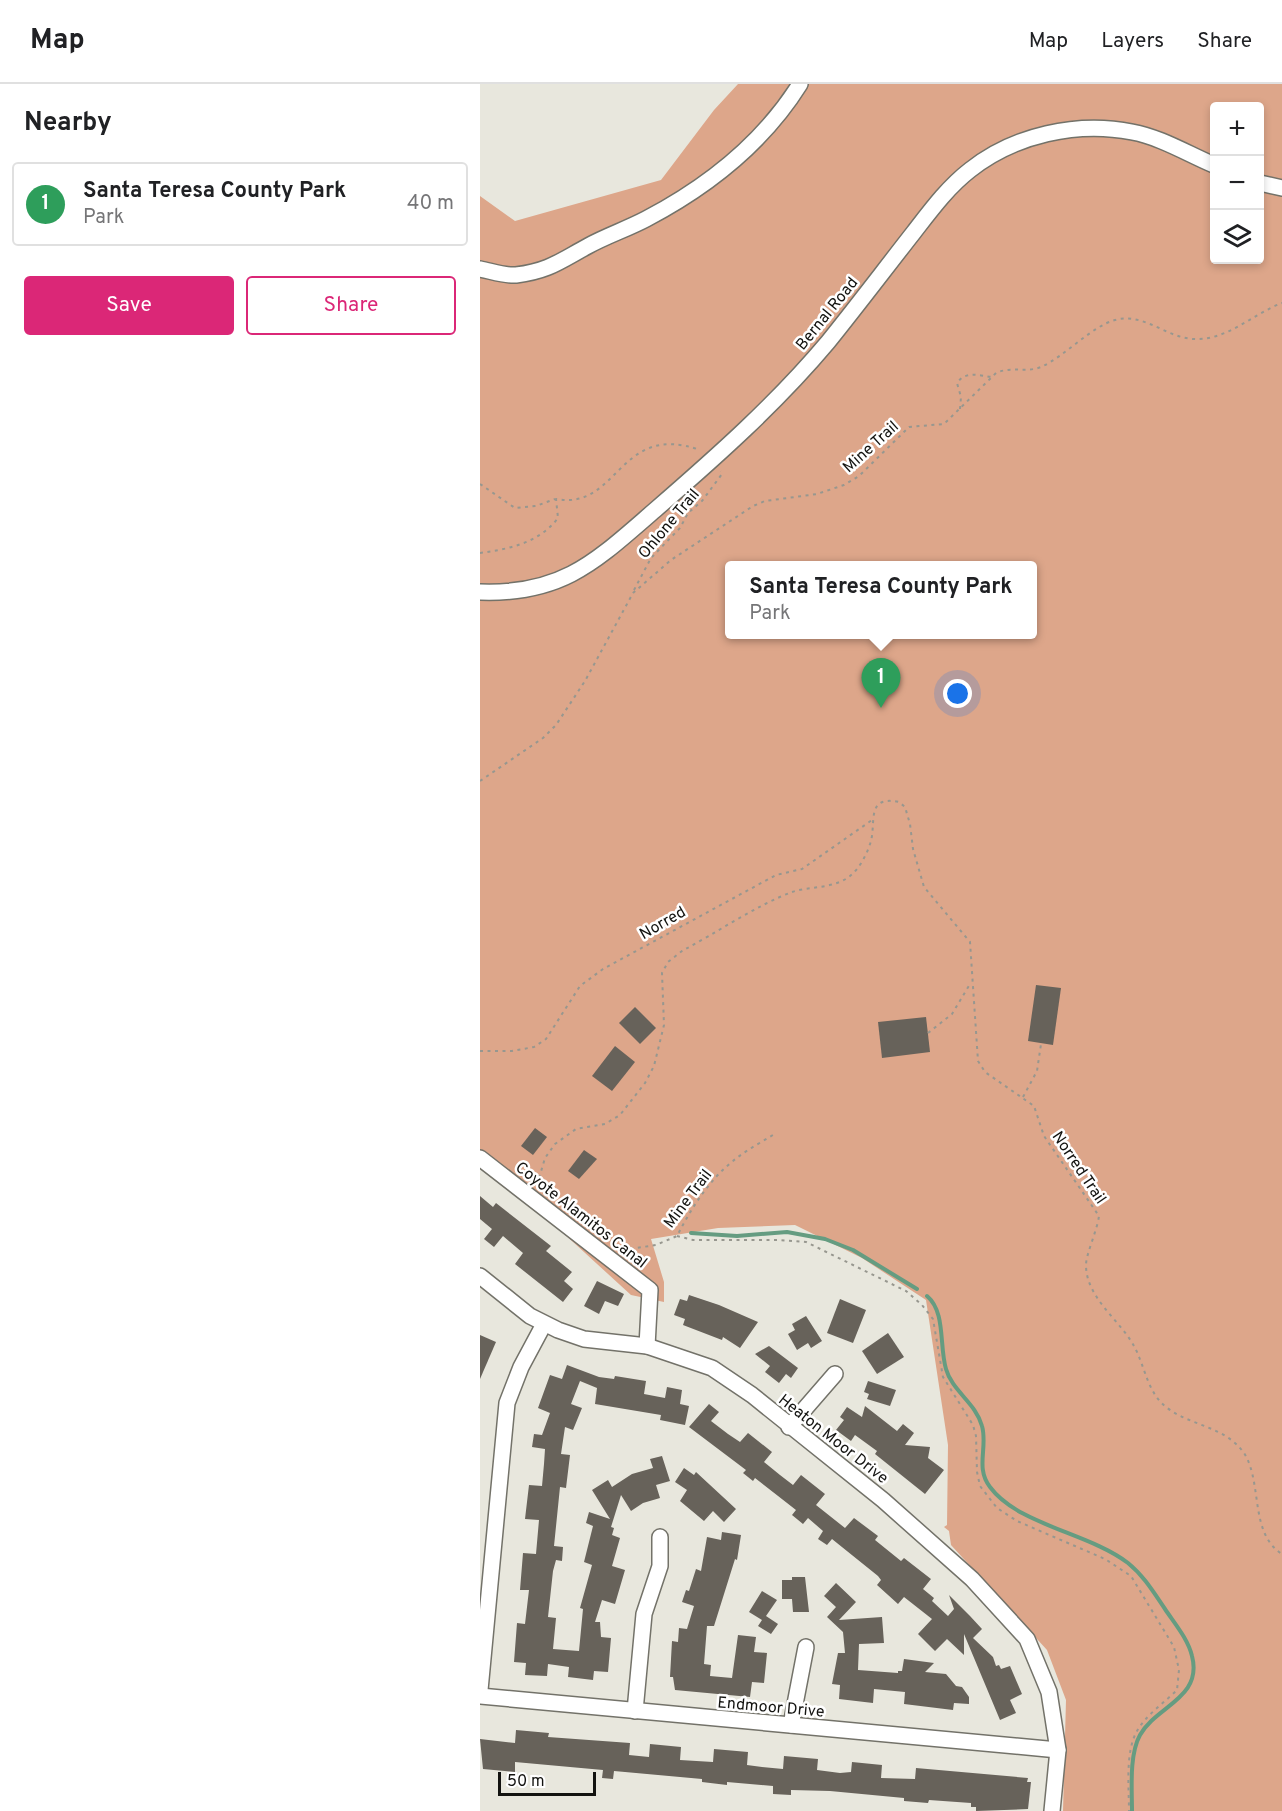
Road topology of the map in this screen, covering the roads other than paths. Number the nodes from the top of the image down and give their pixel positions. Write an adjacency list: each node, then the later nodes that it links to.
1 (800, 84): 5 (street)
2 (1210, 163): 6 (street, Bernal Road)
3 (1264, 184): 4 (street)
4 (1282, 188)
5 (480, 269)
6 (480, 592)
7 (480, 1158): 10 (street, Coyote Alamitos Canal)
8 (480, 1276): 9 (street, Heaton Moor Drive)
9 (544, 1324): 10 (street, Heaton Moor Drive); 15 (street)
10 (647, 1346): 12 (street, Heaton Moor Drive)
11 (835, 1374): 12 (street)
12 (789, 1427): 19 (street, Heaton Moor Drive)
13 (660, 1537): 17 (street)
14 (806, 1647): 18 (street)
15 (480, 1690)
16 (480, 1696): 17 (street, Endmoor Drive)
17 (635, 1711): 18 (street, Endmoor Drive)
18 (791, 1725): 19 (street, Endmoor Drive)
19 (1058, 1750): 20 (street, Heaton Moor Drive)
20 (1052, 1811)

